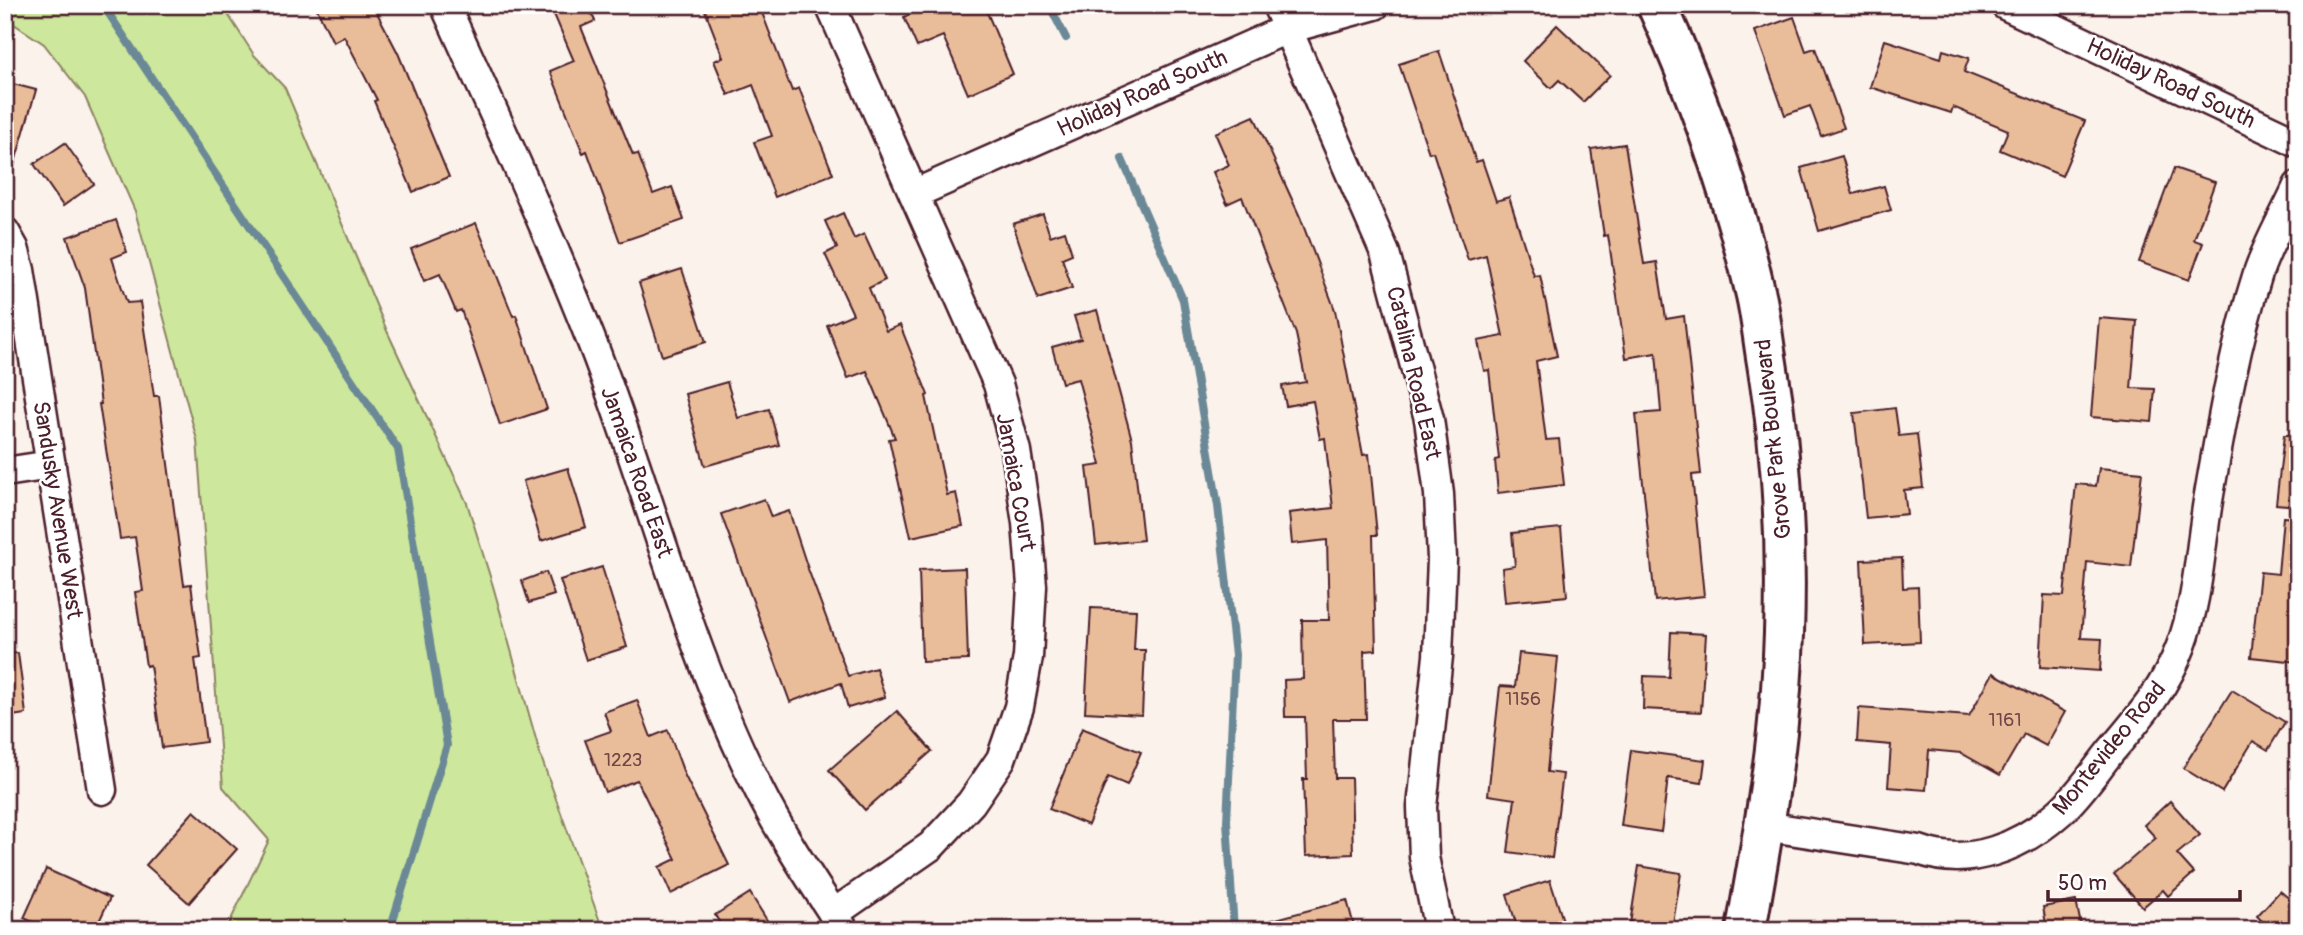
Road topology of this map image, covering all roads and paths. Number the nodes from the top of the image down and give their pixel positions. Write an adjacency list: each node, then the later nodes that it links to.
1 (445, 5): 15 (street, Jamaica Road East)
2 (830, 5): 9 (street, Jamaica Court)
3 (1375, 5): 6 (street, Holiday Road South)
4 (1657, 5): 14 (street, Grove Park Boulevard)
5 (2005, 5): 7 (street, Holiday Road South)
6 (1282, 17): 9 (street, Holiday Road South); 16 (street, Catalina Road East)
7 (2298, 143)
8 (2298, 186): 14 (street, Montevideo Road)
9 (914, 194): 15 (street, Jamaica Court)
10 (5, 232): 11 (street, Sandusky Avenue West)
11 (51, 465): 12 (street); 13 (street, Sandusky Avenue West)
12 (5, 472)
13 (102, 790)
14 (1764, 827): 17 (street, Grove Park Boulevard)
15 (839, 922)
16 (1439, 930)
17 (1746, 930)

